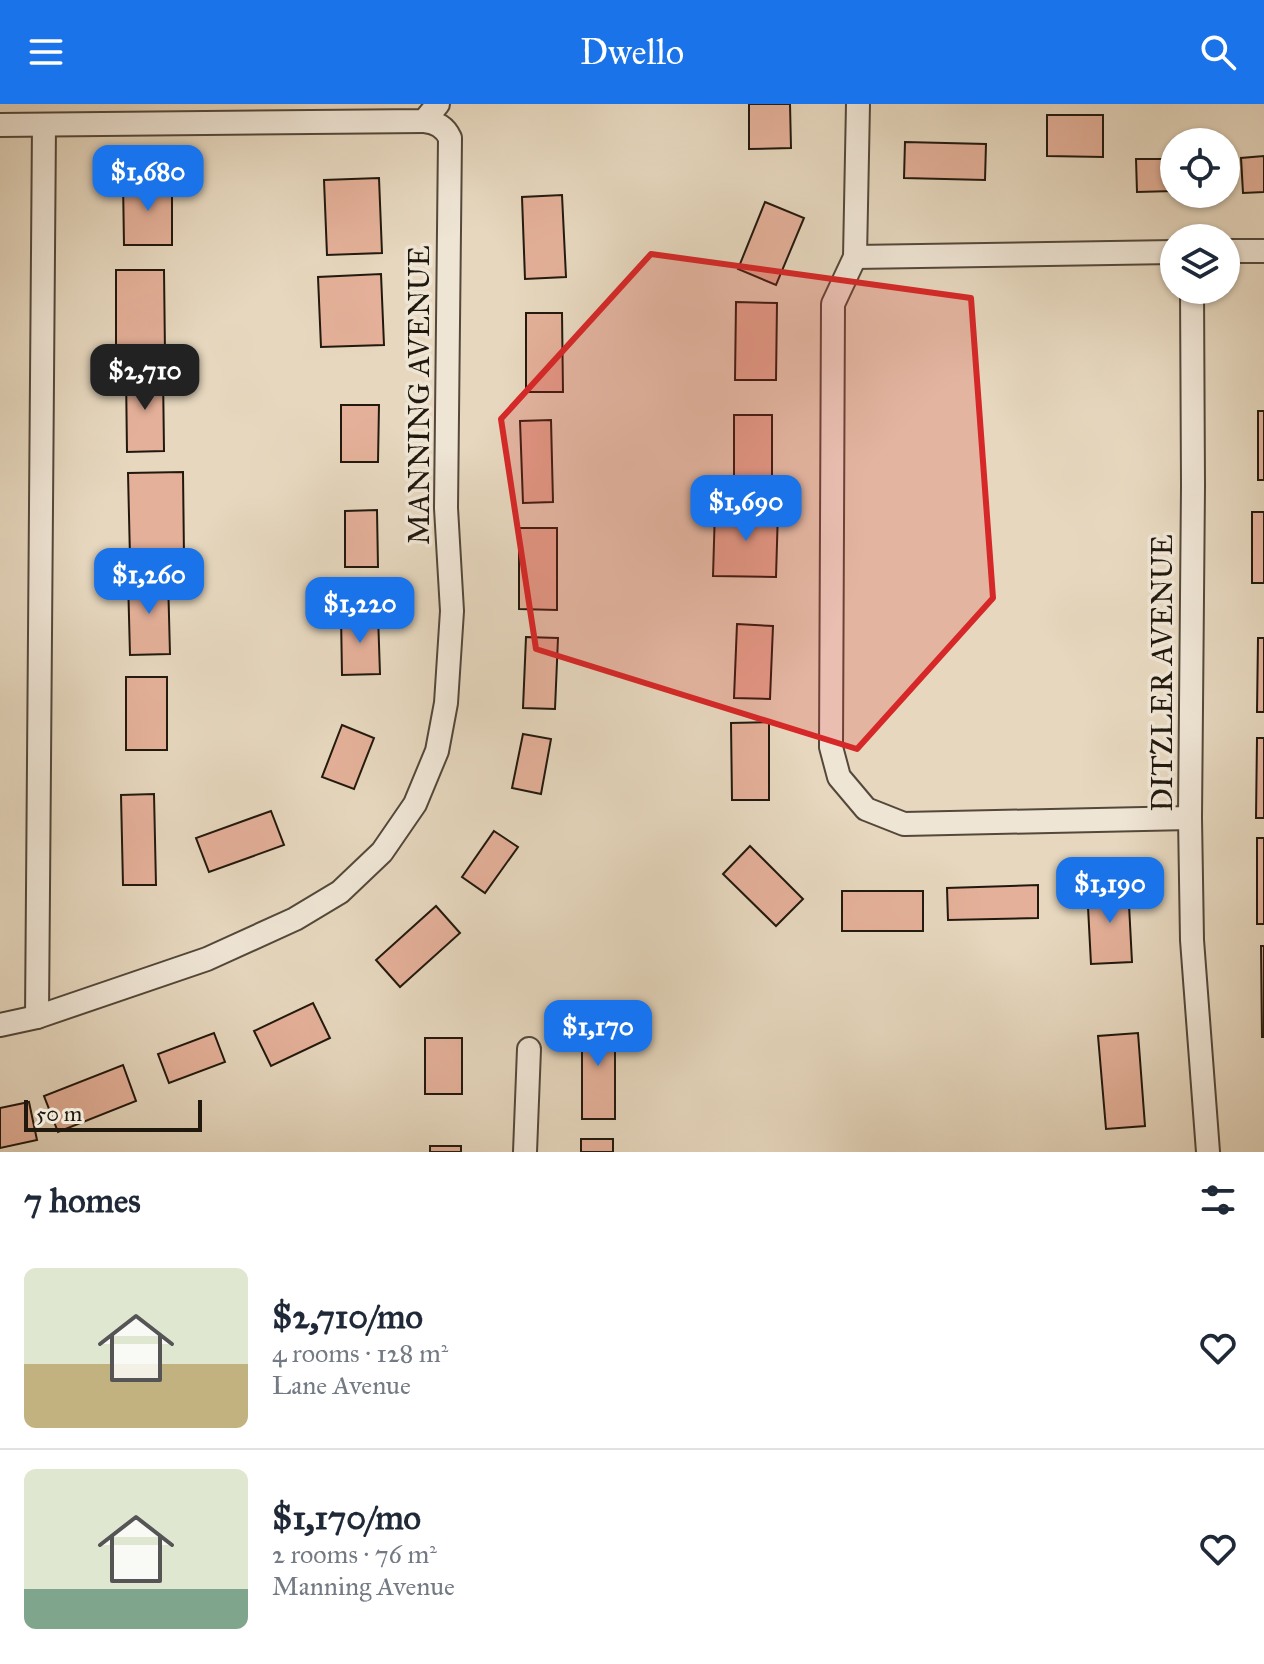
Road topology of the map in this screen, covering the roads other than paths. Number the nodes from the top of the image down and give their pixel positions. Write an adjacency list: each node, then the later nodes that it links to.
1 (858, 104): 9 (street)
2 (431, 112): 3 (street); 12 (street, MANNING AVENUE)
3 (144, 114): 5 (street)
4 (0, 125): 5 (street)
5 (44, 125): 12 (street)
6 (1240, 251): 7 (street)
7 (1264, 251)
8 (1160, 252): 9 (street)
9 (855, 257): 11 (street)
10 (1192, 304): 11 (street, DITZLER AVENUE)
11 (1190, 818): 16 (street, DITZLER AVENUE)
12 (37, 1017): 13 (street)
13 (0, 1025)
14 (529, 1049): 15 (street)
15 (525, 1152)
16 (1208, 1152)

